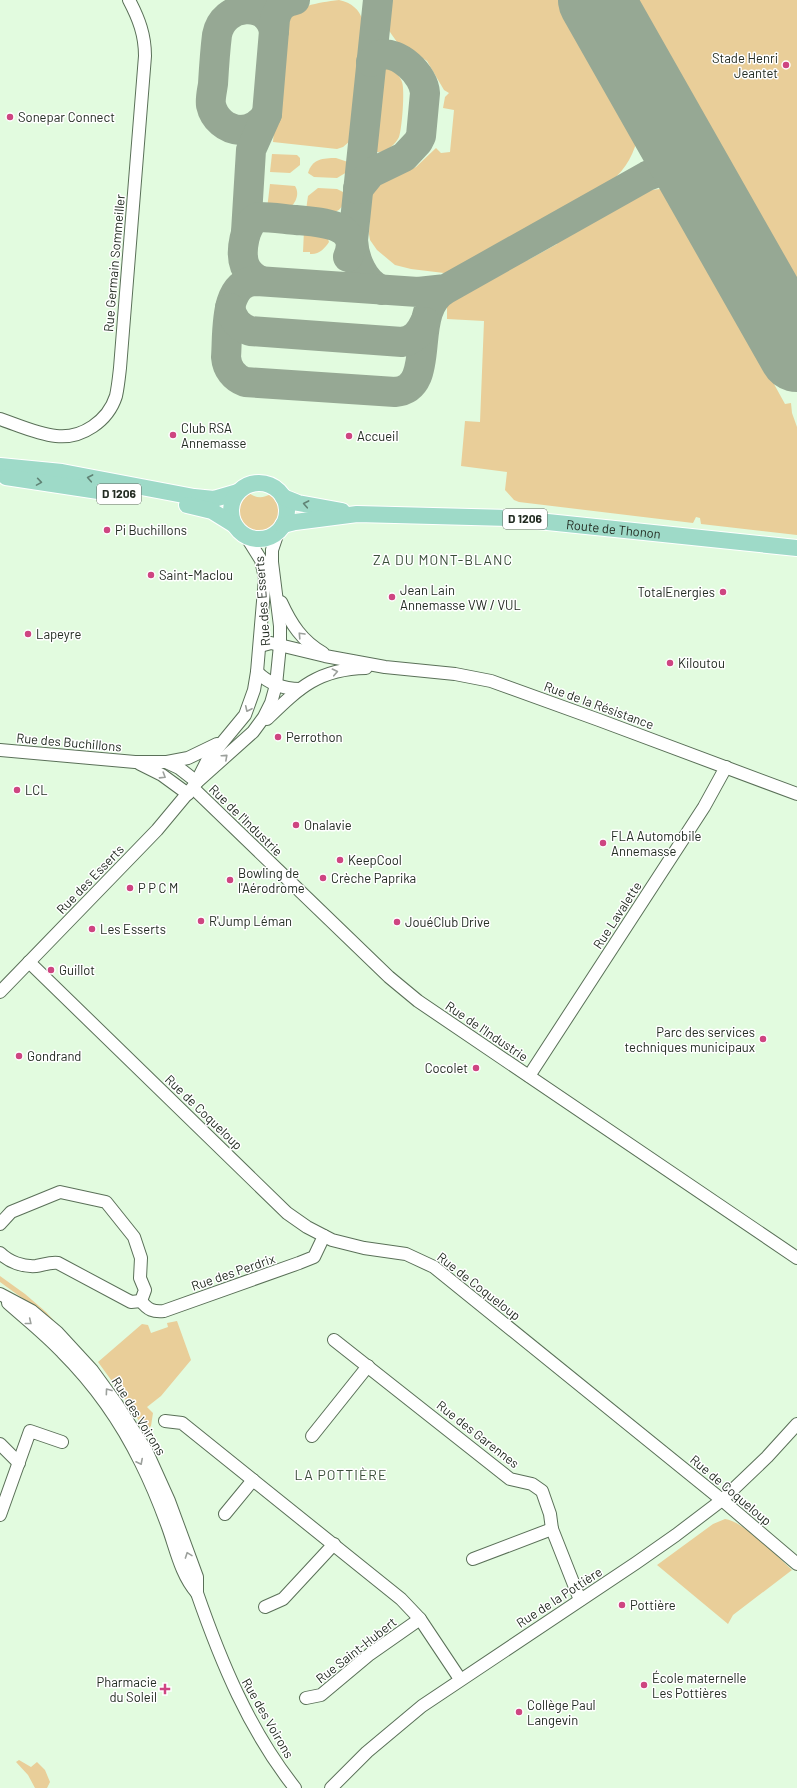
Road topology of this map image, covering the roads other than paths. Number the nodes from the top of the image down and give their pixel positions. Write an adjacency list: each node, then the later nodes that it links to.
1 (129, 0): 2 (street, Rue Germain Sommeiller)
2 (0, 419)
3 (0, 466): 5 (main road, D 1206, one-way to 3)
4 (0, 477): 8 (main road, D 1206, one-way to 8)
5 (238, 492): 6 (main road); 8 (main road)
6 (283, 498): 7 (main road, Route de Thonon / D 1206, one-way to 6); 9 (main road)
7 (357, 514): 9 (main road, Route de Thonon / D 1206); 11 (main road, Route de Thonon / D 1206)
8 (233, 524): 10 (main road)
9 (281, 528): 10 (main road); 12 (street, Rue des Esserts)
10 (246, 536): 14 (street, Rue des Esserts)
11 (797, 548)
12 (276, 592): 13 (street, Rue des Esserts); 15 (street, one-way to 12)
13 (280, 645): 14 (street, Rue de la Résistance); 15 (street, Rue de la Résistance); 18 (street, Rue des Esserts)
14 (260, 646): 17 (street, Rue des Esserts)
15 (333, 658): 16 (street, Rue de la Résistance)
16 (385, 667): 19 (street, Rue de la Résistance, one-way to 16); 25 (street, Rue de la Résistance)
17 (257, 672): 18 (street); 21 (street, Rue des Esserts, one-way to 21)
18 (276, 685): 19 (street); 20 (street, Rue des Esserts)
19 (300, 689): 20 (street, Rue de la Résistance)
20 (253, 732): 26 (street, Rue des Esserts, one-way to 20)
21 (225, 740): 24 (street); 26 (street, Rue des Esserts)
22 (0, 750): 23 (street, Rue des Buchillons)
23 (135, 762): 24 (street, Rue des Buchillons); 26 (street, Rue des Buchillons, one-way to 26)
24 (166, 762): 26 (street, Rue des Buchillons)
25 (726, 767): 27 (street, Rue de la Résistance); 30 (street, Rue Lavalette)
26 (193, 788): 28 (street, Rue des Esserts); 30 (street, Rue de l'Industrie)
27 (797, 794)
28 (29, 962): 29 (street, Rue des Esserts); 32 (street, Rue de Coqueloup)
29 (0, 992)
30 (529, 1076): 34 (street, Rue de l'Industrie)
31 (0, 1224): 36 (street)
32 (324, 1236): 36 (street, Rue des Perdrix); 46 (street, Rue de Coqueloup)
33 (0, 1253): 36 (street, Rue des Perdrix)
34 (797, 1258)
35 (0, 1294): 58 (street, Rue des Voirons)
36 (141, 1302)
37 (334, 1340): 38 (street, Rue des Garennes)
38 (368, 1366): 41 (street); 49 (street, Rue des Garennes)
39 (165, 1421): 45 (street, Rue Saint-Hubert)
40 (797, 1424): 46 (street, Rue de la Pottière)
41 (312, 1436)
42 (62, 1442): 44 (street)
43 (0, 1444): 44 (street)
44 (19, 1463): 48 (street)
45 (253, 1480): 47 (street); 50 (street, Rue Saint-Hubert)
46 (722, 1500): 52 (street, Rue de Coqueloup); 53 (street, Rue de la Pottière)
47 (225, 1514)
48 (0, 1515)
49 (552, 1529): 51 (street); 53 (street, Rue des Garennes)
50 (334, 1544): 54 (street); 55 (street, Rue Saint-Hubert)
51 (473, 1559)
52 (797, 1564)
53 (580, 1600): 56 (street, Rue de la Pottière)
54 (265, 1607)
55 (420, 1619): 56 (street, Rue Saint-Hubert); 57 (street, Rue Saint-Hubert)
56 (460, 1680): 59 (street, Rue de la Pottière)
57 (306, 1698)
58 (295, 1788)
59 (330, 1788)

